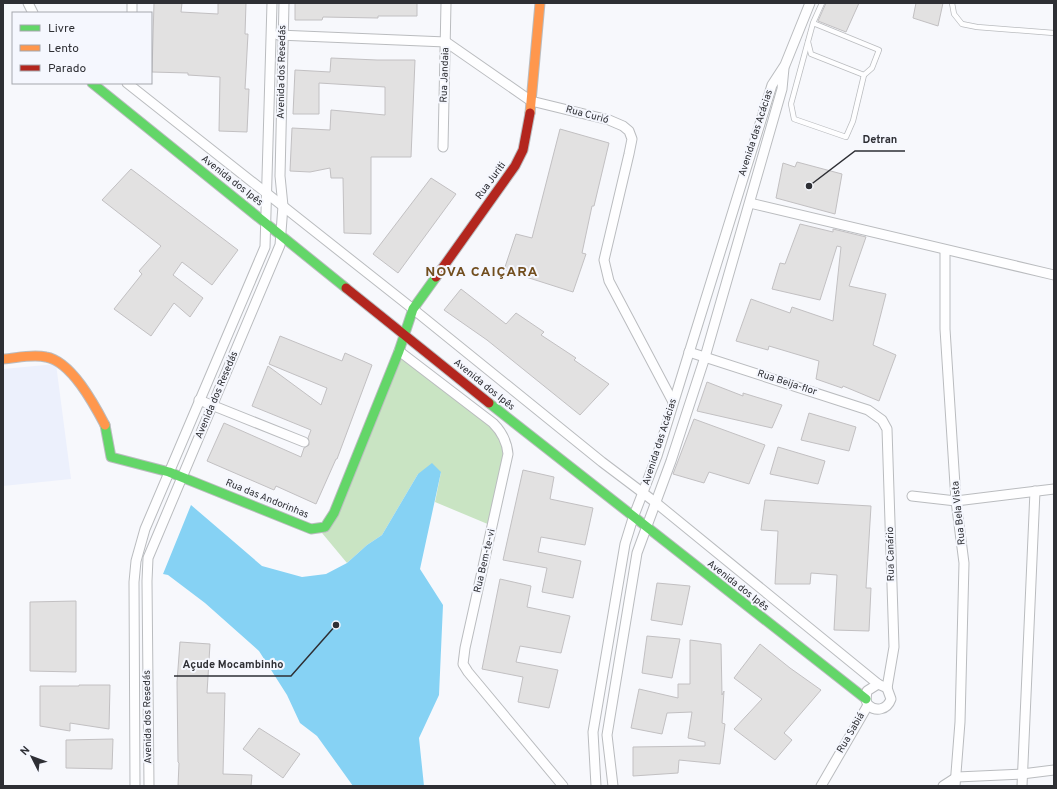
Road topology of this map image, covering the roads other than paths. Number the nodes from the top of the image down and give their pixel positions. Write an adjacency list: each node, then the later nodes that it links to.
1 (28, 3): 9 (street)
2 (272, 3): 12 (street, Avenida dos Resedás)
3 (284, 3): 13 (street, Avenida dos Resedás)
4 (446, 3): 15 (street, Rua Jandaia)
5 (540, 3): 20 (street, Rua Juriti)
6 (810, 3): 16 (street)
7 (822, 3): 10 (lane)
8 (952, 3): 11 (lane)
9 (32, 12)
10 (813, 23): 14 (lane); 17 (lane)
11 (1054, 33)
12 (271, 35): 13 (street); 22 (street, Avenida dos Resedás)
13 (283, 35): 15 (street); 24 (street, Avenida dos Resedás)
14 (808, 40): 17 (lane); 17 (lane)
15 (446, 42): 20 (street, Rua Curió); 21 (street, Rua Jandaia)
16 (784, 65): 23 (street, Avenida das Acácias); 32 (street, Avenida das Acácias)
17 (864, 75)
18 (93, 84): 25 (street, Avenida dos Ipês)
19 (128, 84): 22 (street, Avenida dos Ipês)
20 (531, 101): 29 (street, Rua Juriti); 36 (street, Rua Curió)
21 (443, 147)
22 (267, 194): 24 (street, Avenida dos Ipês); 25 (street, Avenida dos Resedás)
23 (750, 203): 27 (street); 33 (street, Avenida das Acácias)
24 (283, 206): 26 (street, Avenida dos Resedás); 29 (street, Avenida dos Ipês)
25 (267, 223): 26 (street, Avenida dos Ipês); 35 (street, Avenida dos Resedás)
26 (281, 235): 30 (street, Avenida dos Ipês); 37 (street, Avenida dos Resedás)
27 (945, 250): 28 (street); 46 (street, Rua Bela Vista)
28 (1054, 275)
29 (413, 309): 30 (street, Rua Juriti); 44 (street, Avenida dos Ipês)
30 (404, 334): 31 (street, Rua Juriti); 48 (street, Avenida dos Ipês)
31 (399, 350): 41 (street, Rua das Andorinhas); 58 (street, Rua Bem-te-vi)
32 (689, 352): 33 (street, Rua Beija-flor); 36 (street, Avenida das Acácias)
33 (705, 357): 38 (street, Rua Beija-flor); 47 (street, Avenida das Acácias)
34 (3, 359): 40 (street, Rua das Andorinhas)
35 (200, 400): 37 (street); 40 (street, Avenida dos Resedás)
36 (673, 402): 44 (street, Avenida das Acácias)
37 (212, 405): 39 (street); 41 (street, Avenida dos Resedás)
38 (882, 420): 51 (street, Rua Canário)
39 (304, 442)
40 (169, 472): 41 (street, Rua das Andorinhas); 56 (street, Avenida dos Resedás)
41 (181, 477): 57 (street, Avenida dos Resedás)
42 (1054, 489): 43 (street)
43 (1035, 491): 46 (street); 54 (street)
44 (642, 493): 47 (street, Avenida dos Ipês); 48 (street, Avenida das Acácias)
45 (912, 496): 46 (street)
46 (956, 501): 55 (street, Rua Bela Vista)
47 (656, 502): 49 (street, Avenida das Acácias); 50 (street, Avenida dos Ipês)
48 (633, 518): 49 (street, Avenida dos Ipês); 59 (street, Avenida das Acácias)
49 (646, 528): 52 (street, Avenida dos Ipês); 60 (street, Avenida das Acácias)
50 (878, 684): 51 (street, Avenida dos Ipês); 52 (street, Rua Sabiá)
51 (887, 688): 52 (street, Avenida dos Ipês)
52 (867, 702): 61 (street, Rua Sabiá)
53 (1054, 770): 54 (street)
54 (1022, 774): 55 (street); 63 (street)
55 (956, 782): 62 (street)
56 (135, 786)
57 (149, 786)
58 (563, 786)
59 (596, 786)
60 (613, 786)
61 (821, 786)
62 (943, 786)
63 (1022, 786)

